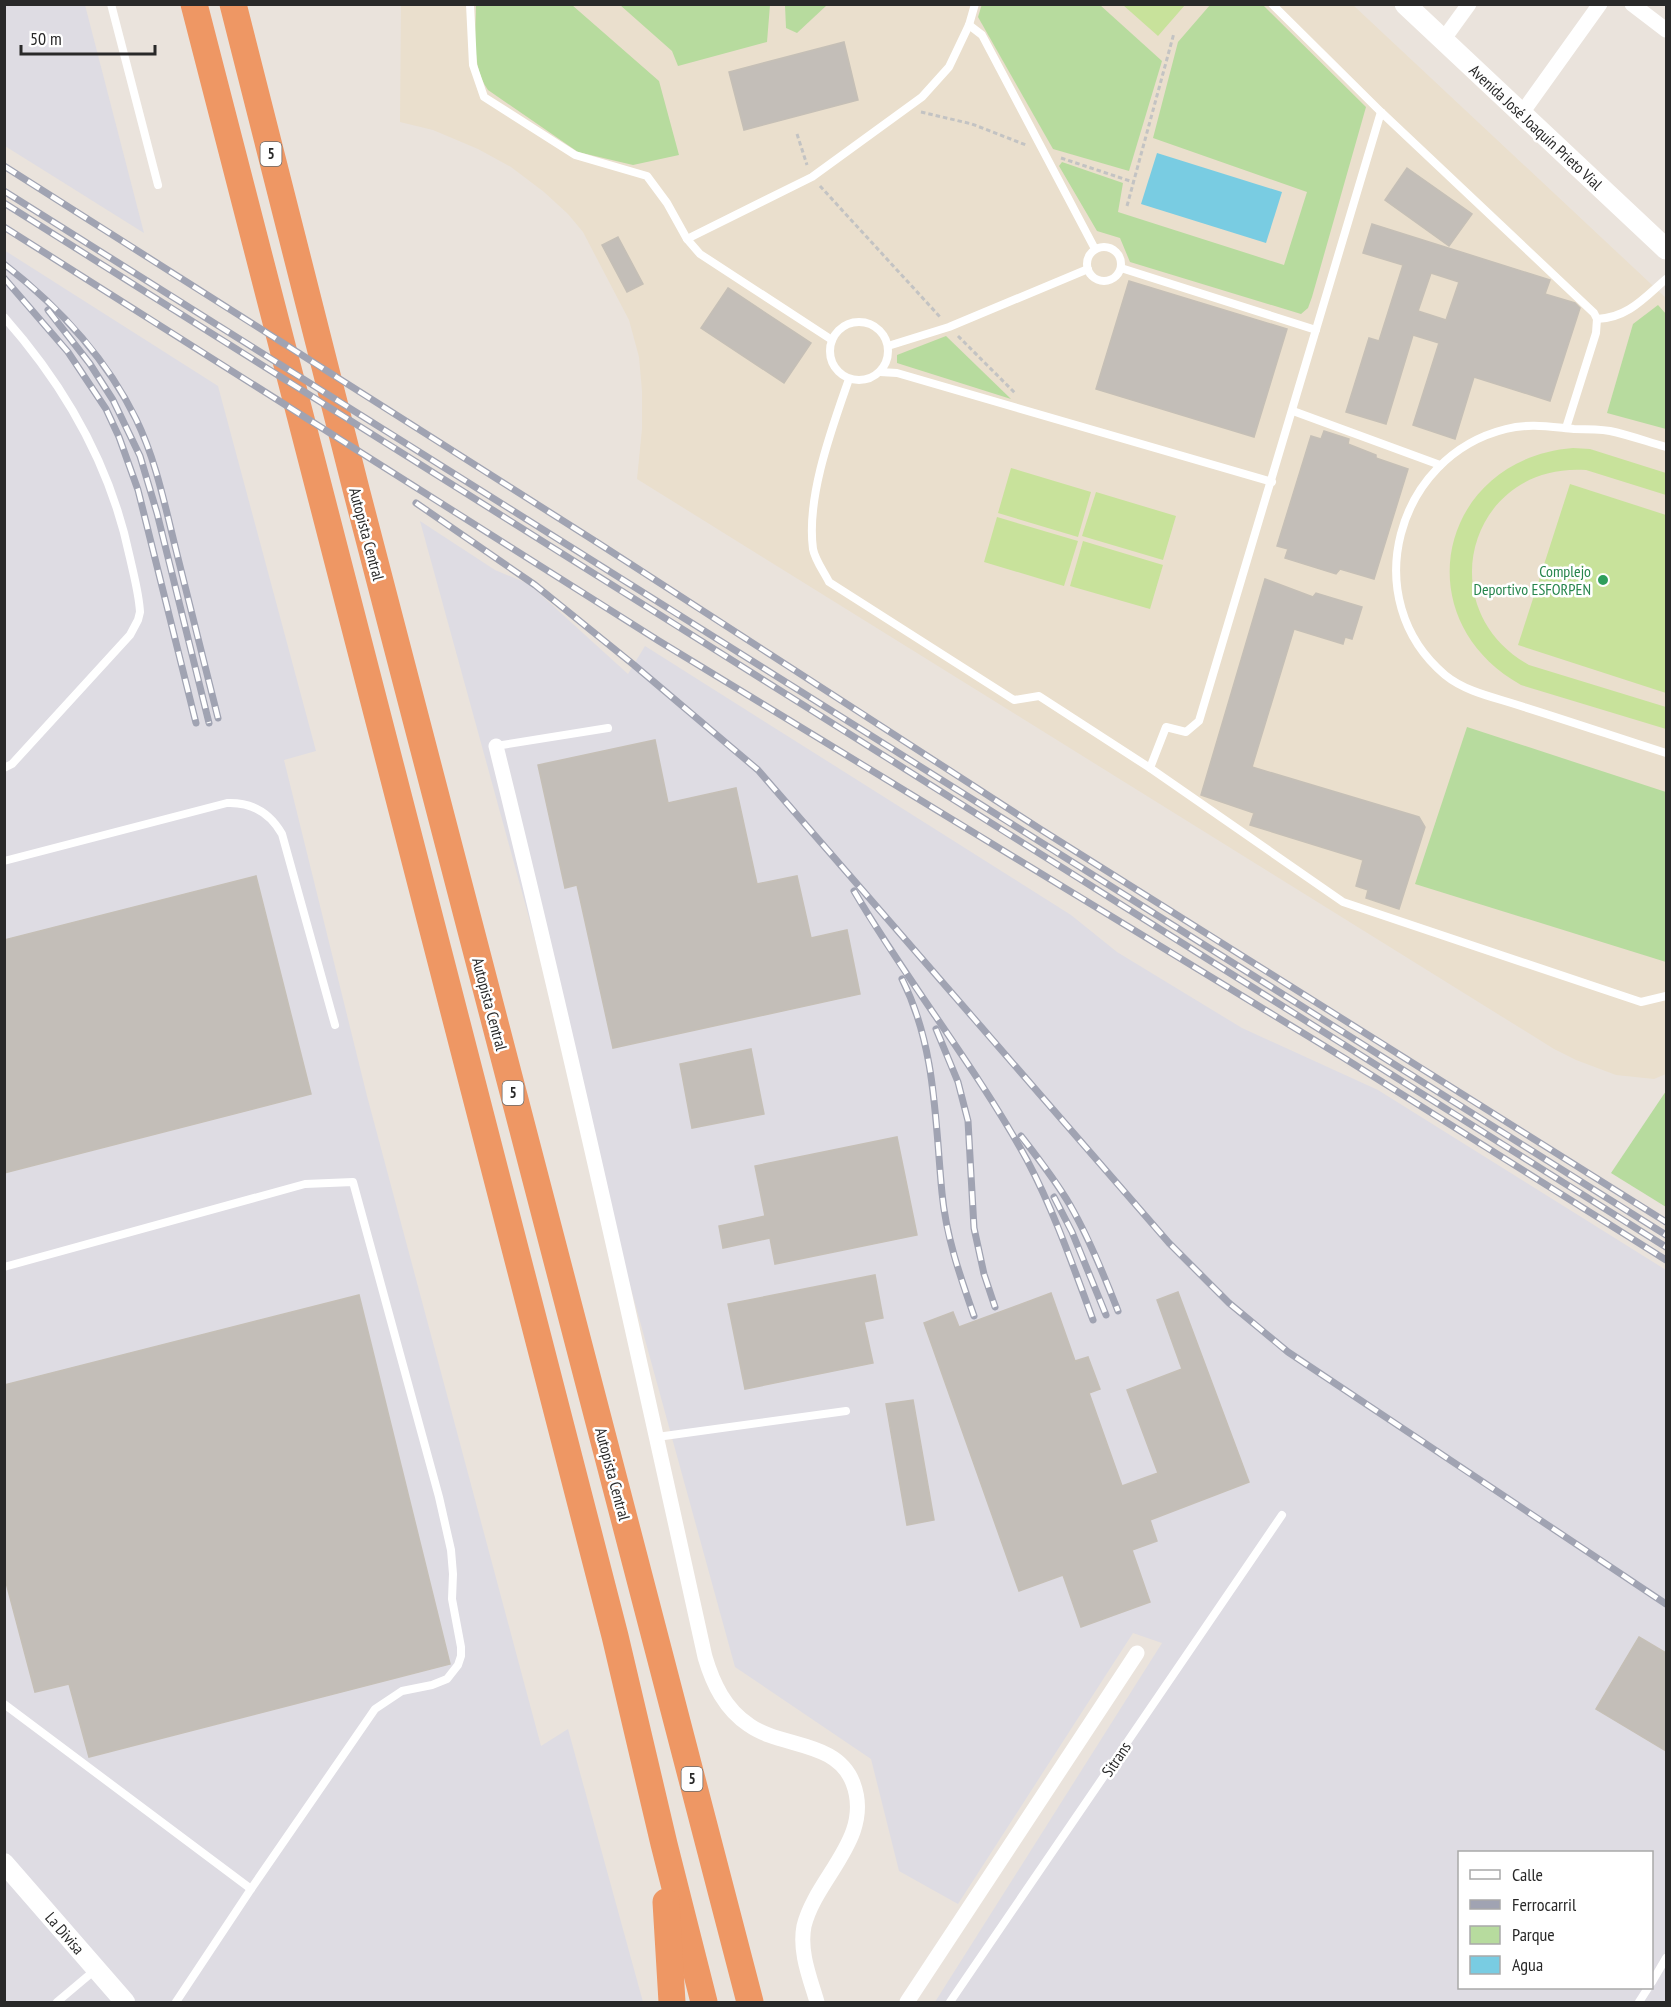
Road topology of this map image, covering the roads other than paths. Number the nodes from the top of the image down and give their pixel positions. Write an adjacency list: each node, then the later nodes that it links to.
1 (111, 4): 16 (lane)
2 (194, 4): 49 (highway, 5)
3 (233, 4): 61 (highway, Autopista Central / 5)
4 (470, 4): 17 (lane)
5 (975, 4): 11 (lane)
6 (1272, 4): 14 (lane)
7 (1406, 4): 13 (main road, Avenida José Joaquín Prieto Vial)
8 (1469, 4): 13 (street)
9 (1600, 4): 15 (street)
10 (1632, 4): 12 (street)
11 (969, 26): 17 (lane); 18 (lane)
12 (1666, 30)
13 (1443, 40): 15 (main road, Avenida José Joaquín Prieto Vial)
14 (1381, 112): 24 (lane); 25 (lane)
15 (1522, 113): 19 (main road, Avenida José Joaquín Prieto Vial)
16 (158, 185)
17 (687, 239): 26 (lane)
18 (1095, 249): 20 (lane); 21 (lane)
19 (1666, 249)
20 (1121, 268): 21 (lane); 25 (lane)
21 (1088, 269): 27 (lane)
22 (1666, 279): 24 (lane)
23 (4, 317): 38 (lane)
24 (1598, 319): 31 (lane)
25 (1316, 330): 30 (lane)
26 (832, 340): 27 (lane); 29 (lane)
27 (888, 345): 28 (lane)
28 (880, 372): 29 (lane); 34 (lane)
29 (849, 379): 39 (lane)
30 (1293, 411): 33 (lane); 34 (lane)
31 (1566, 428): 32 (lane); 33 (lane)
32 (1666, 447)
33 (1440, 465): 37 (lane)
34 (1272, 482): 39 (lane)
35 (608, 728): 36 (lane)
36 (496, 746): 45 (street)
37 (1666, 753)
38 (4, 768)
39 (1150, 768): 41 (lane)
40 (4, 861): 42 (lane)
41 (1666, 996)
42 (335, 1025)
43 (4, 1267): 51 (lane)
44 (846, 1411): 45 (lane)
45 (657, 1437): 62 (street)
46 (1282, 1515): 64 (lane, Sitrans)
47 (1137, 1653): 63 (street)
48 (4, 1704): 51 (lane)
49 (664, 1844): 59 (highway); 60 (highway, 5)
50 (4, 1863): 53 (street, La Divisa)
51 (251, 1889): 58 (lane)
52 (1666, 1958): 54 (lane)
53 (96, 1969): 56 (lane); 57 (street, La Divisa)
54 (1653, 1980)
55 (1647, 1989): 65 (lane)
56 (57, 2002)
57 (125, 2002)
58 (176, 2002)
59 (672, 2002)
60 (704, 2002)
61 (750, 2002)
62 (817, 2002)
63 (907, 2002)
64 (950, 2002)
65 (1639, 2002)

